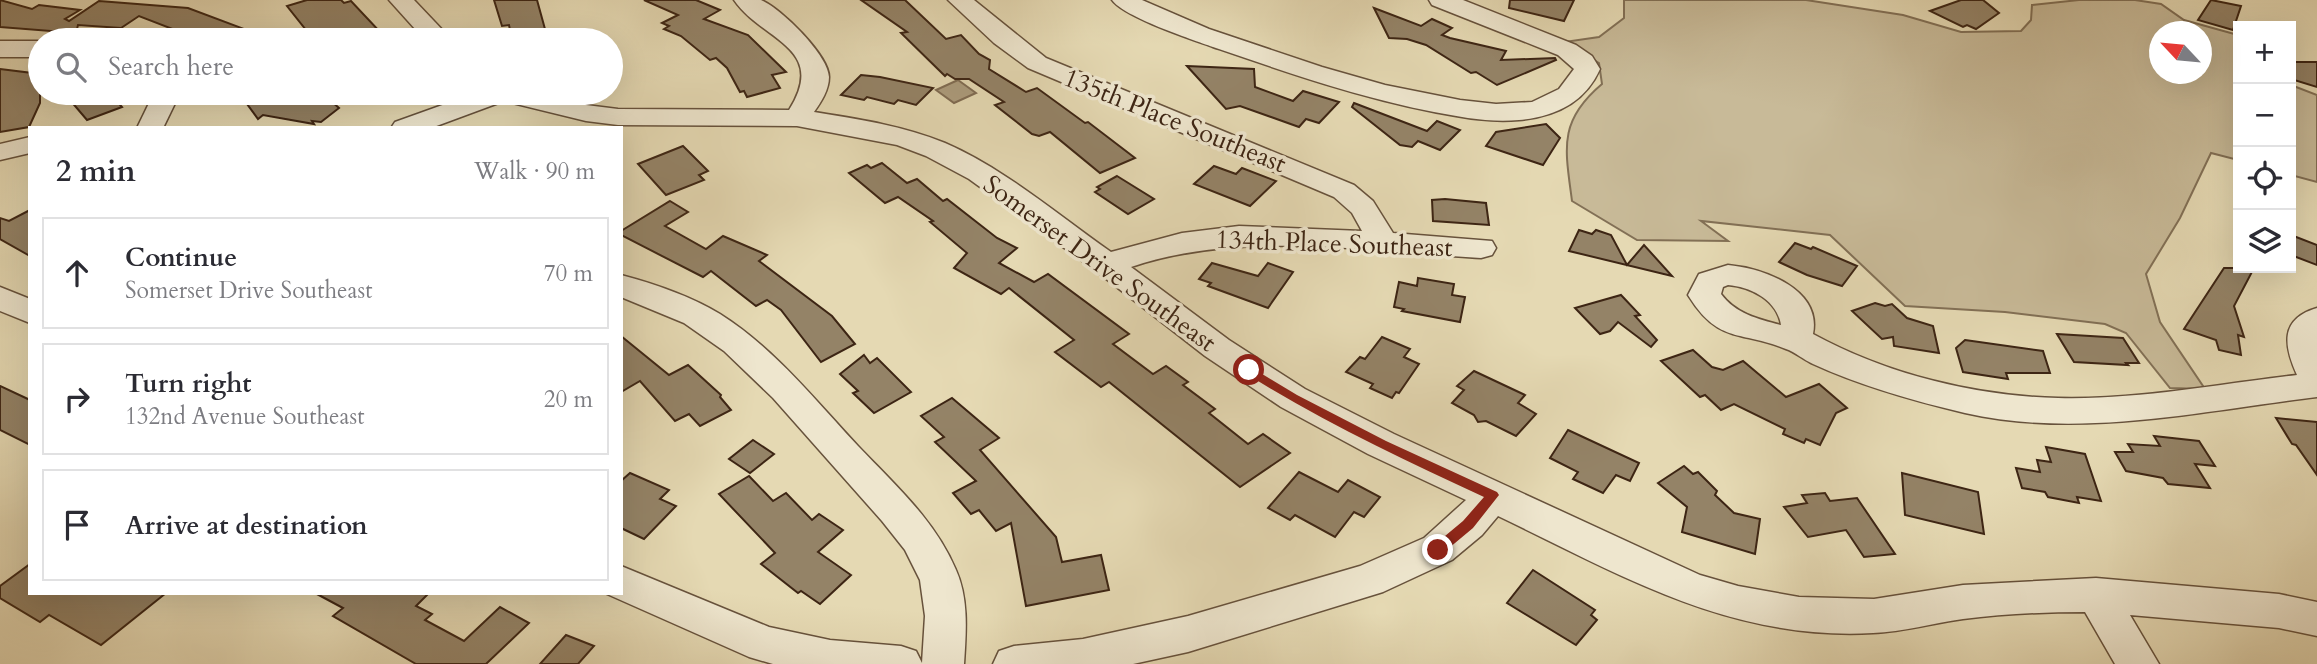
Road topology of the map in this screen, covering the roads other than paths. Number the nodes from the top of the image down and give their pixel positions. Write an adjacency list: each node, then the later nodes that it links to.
1 (401, 0): 6 (street)
2 (746, 0): 12 (street)
3 (960, 0): 17 (street, 135th Place Southeast)
4 (1124, 0): 5 (street)
5 (1441, 0)
6 (428, 28)
7 (0, 49): 8 (street)
8 (28, 49)
9 (161, 105): 13 (street)
10 (469, 105): 14 (street)
11 (553, 105): 12 (street, Somerset Drive Southeast)
12 (797, 118): 19 (street, Somerset Drive Southeast)
13 (150, 126)
14 (411, 126)
15 (28, 145): 16 (street)
16 (0, 152)
17 (1382, 242): 18 (street, 134th Place Southeast); 19 (street, 134th Place Southeast)
18 (1481, 248)
19 (1107, 264): 26 (street, Somerset Drive Southeast)
20 (623, 286): 31 (street)
21 (0, 298): 22 (street)
22 (28, 311)
23 (2317, 319): 25 (street)
24 (1795, 339): 25 (street)
25 (2317, 383)
26 (1493, 495): 28 (street, Somerset Drive Southeast); 32 (street)
27 (623, 583): 30 (street)
28 (2096, 595): 29 (street, Somerset Drive Southeast); 33 (street)
29 (2317, 619)
30 (901, 664)
31 (943, 664)
32 (1014, 664)
33 (2138, 664)

